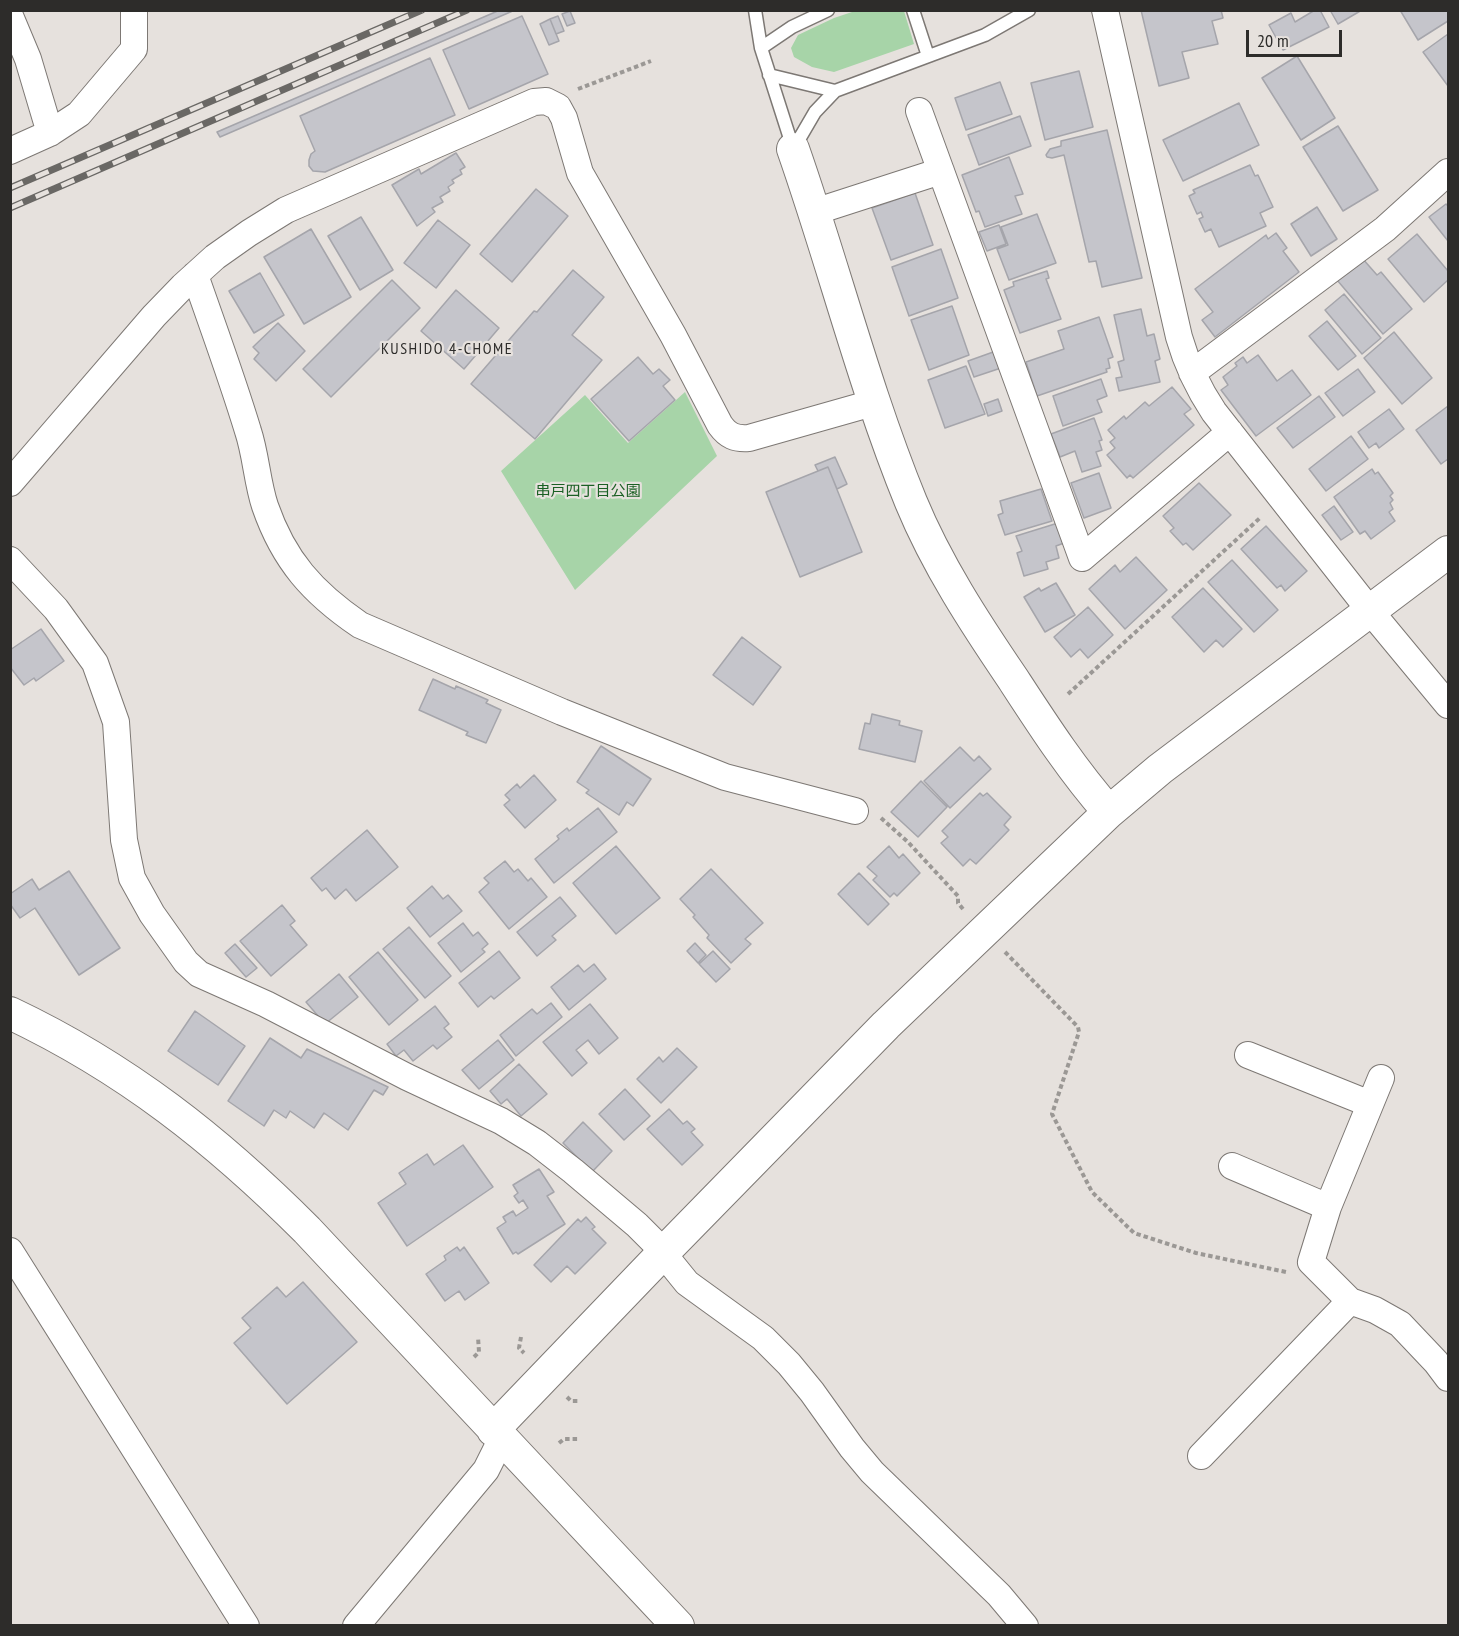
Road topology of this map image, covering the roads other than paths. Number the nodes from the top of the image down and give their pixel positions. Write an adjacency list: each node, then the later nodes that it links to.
1 (134, 10): 13 (street)
2 (755, 10): 8 (lane)
3 (828, 10): 8 (lane)
4 (913, 10): 9 (lane)
5 (1029, 10): 9 (lane)
6 (1105, 10): 20 (street)
7 (10, 16): 13 (street)
8 (761, 48): 10 (lane)
9 (928, 56): 11 (lane)
10 (769, 75): 11 (lane); 14 (lane)
11 (834, 91): 14 (lane)
12 (919, 111): 16 (street)
13 (50, 134): 15 (street)
14 (793, 149): 18 (street)
15 (10, 151)
16 (941, 171): 18 (street); 22 (street)
17 (1449, 172): 20 (street)
18 (814, 212): 21 (street)
19 (195, 275): 21 (street); 23 (street); 28 (street)
20 (1192, 373): 22 (street)
21 (876, 402): 29 (street)
22 (1230, 432): 26 (street)
23 (10, 483)
24 (1449, 552): 26 (street)
25 (10, 560): 37 (street)
26 (1371, 612): 27 (street); 29 (street)
27 (1449, 705)
28 (855, 811)
29 (1108, 812): 37 (street)
30 (10, 1013): 40 (street)
31 (1248, 1055): 33 (street)
32 (1381, 1078): 33 (street)
33 (1370, 1104): 35 (street)
34 (1232, 1166): 35 (street)
35 (1329, 1207): 38 (street)
36 (10, 1251): 42 (street)
37 (663, 1253): 40 (street); 45 (street)
38 (1350, 1301): 39 (street); 41 (street)
39 (1449, 1378)
40 (498, 1434): 43 (street); 44 (street)
41 (1201, 1456)
42 (246, 1626)
43 (356, 1626)
44 (678, 1626)
45 (1025, 1626)

